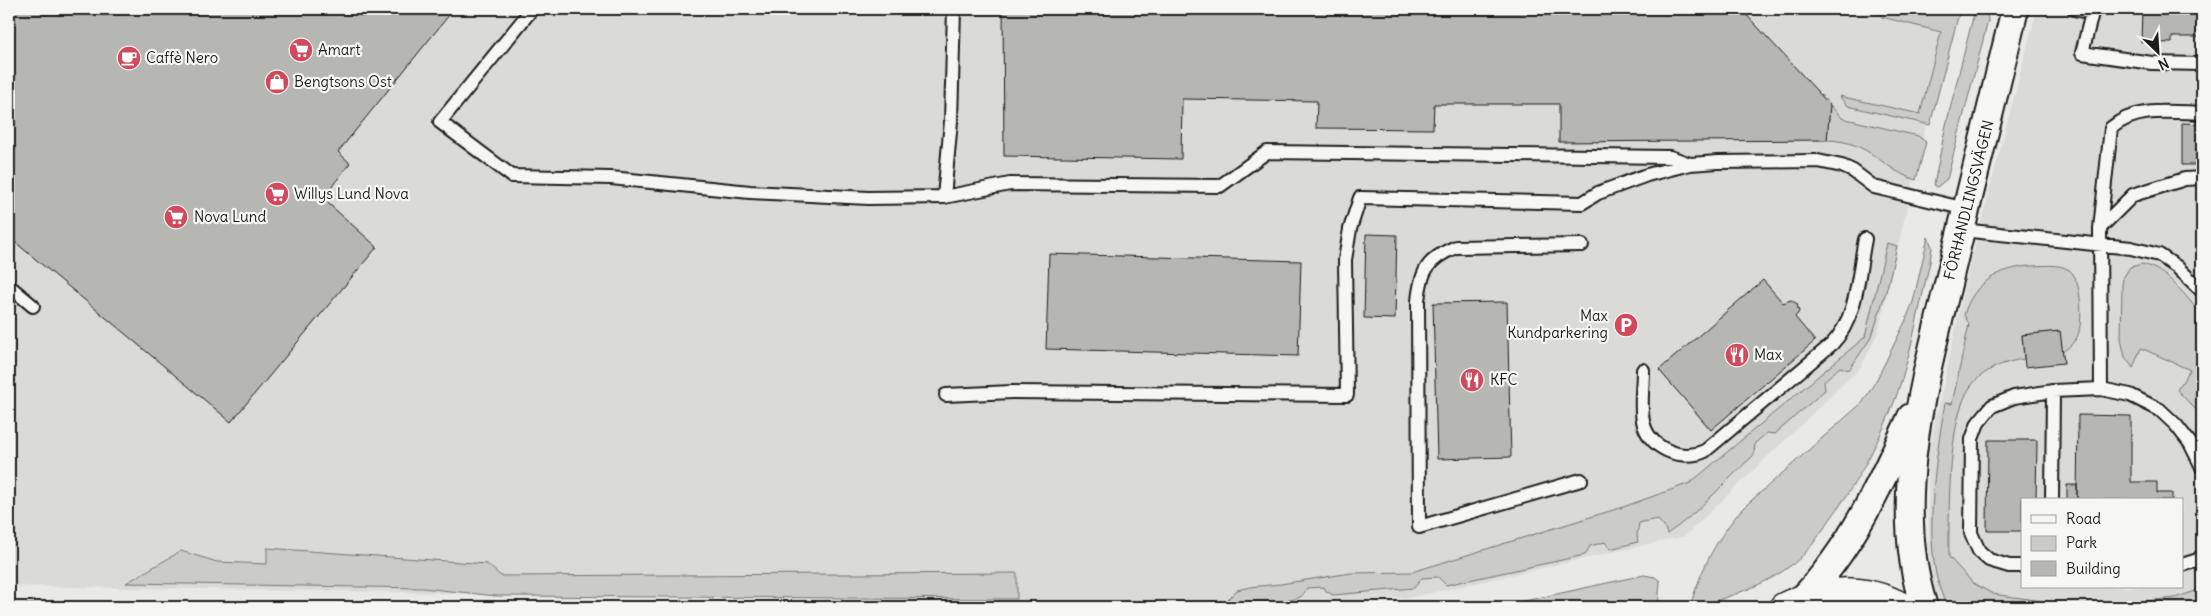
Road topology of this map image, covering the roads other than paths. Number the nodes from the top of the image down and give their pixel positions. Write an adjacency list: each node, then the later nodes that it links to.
1 (532, 9): 10 (lane)
2 (954, 9): 10 (lane)
3 (2015, 9): 11 (street, FÖRHANDLINGSVÄGEN)
4 (2074, 9): 5 (lane)
5 (2093, 11): 6 (lane)
6 (2202, 64)
7 (2202, 113): 12 (lane)
8 (1690, 164): 10 (lane); 11 (lane); 23 (lane)
9 (2202, 178): 12 (lane)
10 (944, 197)
11 (1964, 219): 15 (lane); 21 (street, FÖRHANDLINGSVÄGEN)
12 (2100, 228): 15 (lane)
13 (1865, 239): 19 (lane)
14 (1582, 245): 25 (lane)
15 (2100, 245): 17 (lane); 20 (lane)
16 (9, 286): 18 (lane)
17 (2202, 291)
18 (33, 306)
19 (1643, 370)
20 (2101, 389): 22 (lane); 24 (lane)
21 (1923, 391): 30 (street, FÖRHANDLINGSVÄGEN); 32 (street, FÖRHANDLINGSVÄGEN)
22 (2053, 391): 26 (lane); 29 (lane)
23 (946, 395)
24 (2202, 467)
25 (1581, 480)
26 (2052, 498)
27 (2202, 554): 28 (lane)
28 (2184, 564)
29 (2021, 566)
30 (1793, 603): 31 (main road)
31 (1902, 607)
32 (1924, 607)

